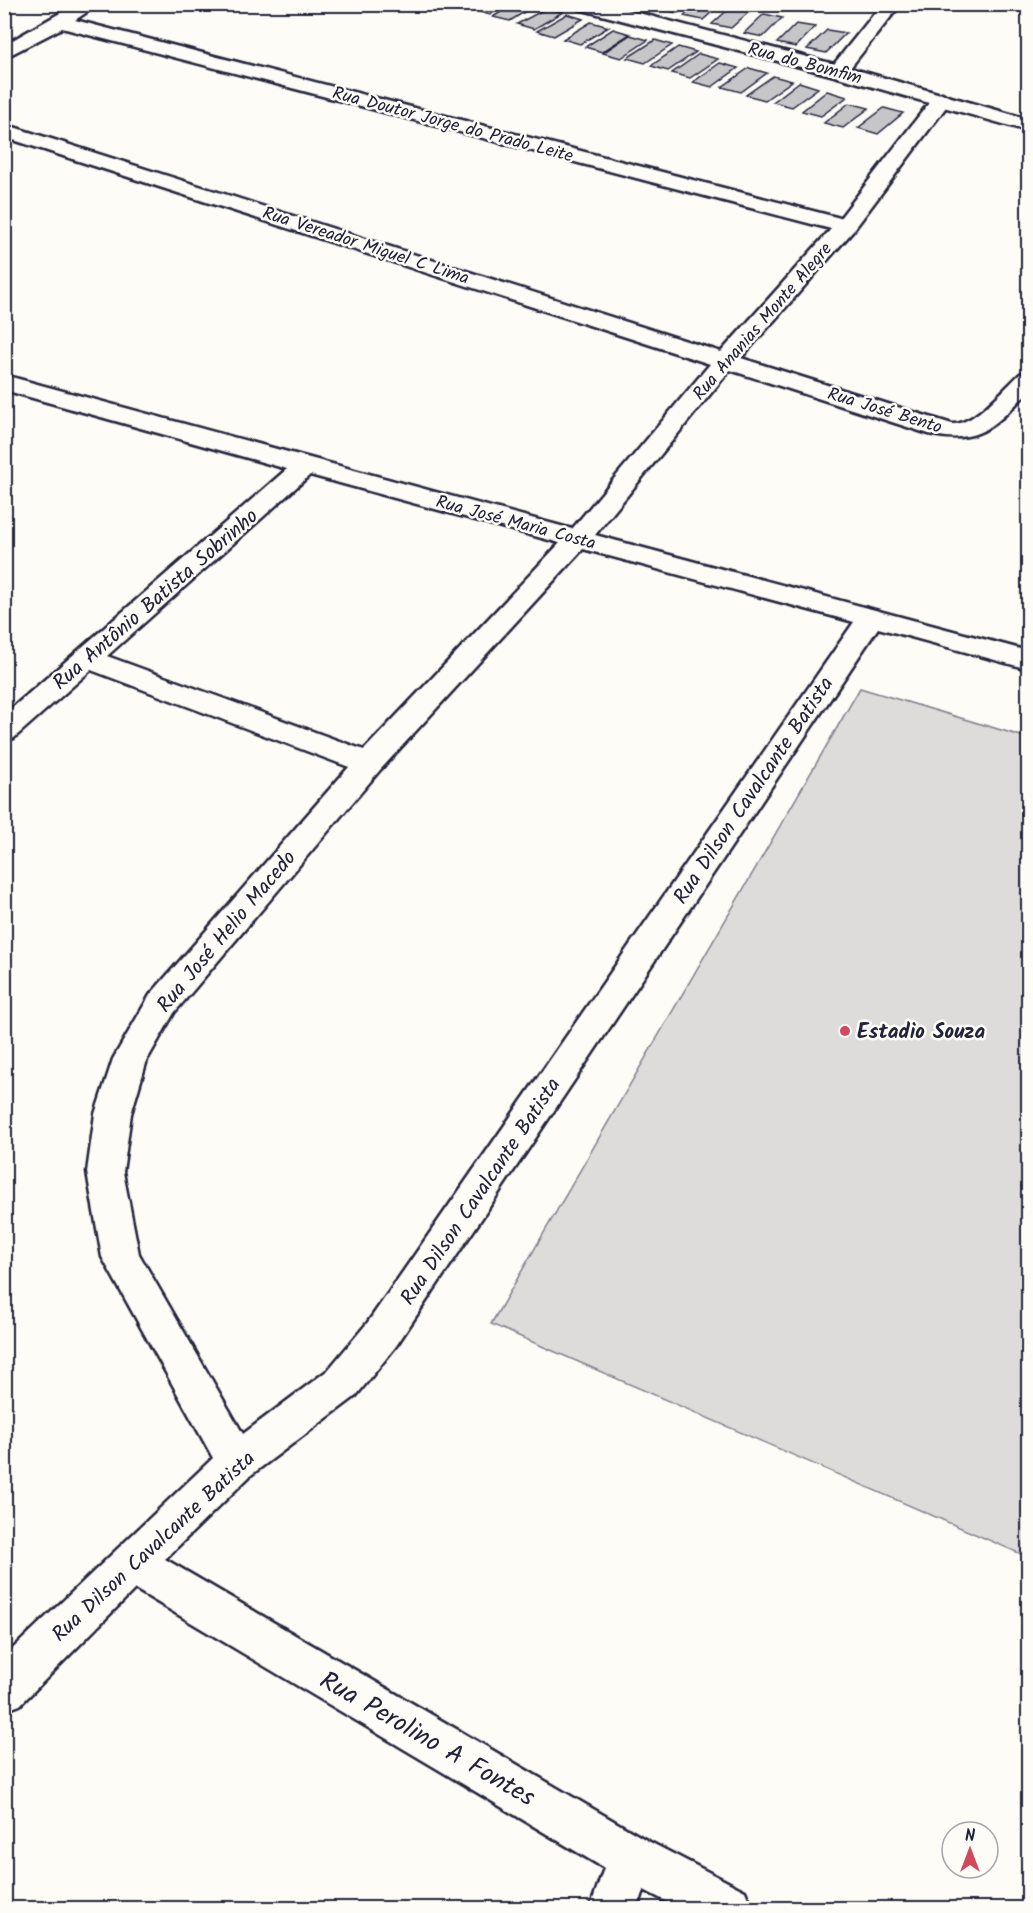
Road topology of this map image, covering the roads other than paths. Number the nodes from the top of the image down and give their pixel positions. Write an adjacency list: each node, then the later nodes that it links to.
1 (90, 4): 4 (street)
2 (581, 4): 6 (street, Rua do Bomfim)
3 (892, 4): 6 (street)
4 (62, 22): 5 (street); 10 (street, Rua Doutor Jorge do Prado Leite)
5 (4, 53)
6 (838, 71): 7 (street, Rua do Bomfim)
7 (942, 99): 8 (street, Rua do Bomfim); 10 (street, Rua Ananias Monte Alegre)
8 (1029, 125)
9 (4, 130): 11 (street, Rua Vereador Miguel C Lima)
10 (845, 226): 11 (street, Rua Ananias Monte Alegre)
11 (727, 359): 12 (street, Rua José Bento); 15 (street, Rua Ananias Monte Alegre)
12 (1029, 379)
13 (4, 382): 14 (street, Rua José Maria Costa)
14 (306, 466): 15 (street, Rua José Maria Costa); 17 (street, Rua Antônio Batista Sobrinho)
15 (578, 539): 16 (street, Rua José Maria Costa); 20 (street, Rua José Helio Macedo)
16 (870, 619): 18 (street, Rua José Maria Costa); 21 (street, Rua Dilson Cavalcante Batista)
17 (89, 659): 19 (street, Rua Antônio Batista Sobrinho); 20 (street)
18 (1029, 660)
19 (4, 731)
20 (369, 763): 21 (street, Rua José Helio Macedo)
21 (237, 1462): 22 (street, Rua Dilson Cavalcante Batista)
22 (131, 1563): 23 (street, Rua Dilson Cavalcante Batista); 24 (street, Rua Perolino A Fontes)
23 (4, 1689)
24 (631, 1858): 25 (street); 26 (street, Rua Perolino A Fontes)
25 (614, 1908)
26 (728, 1908)

